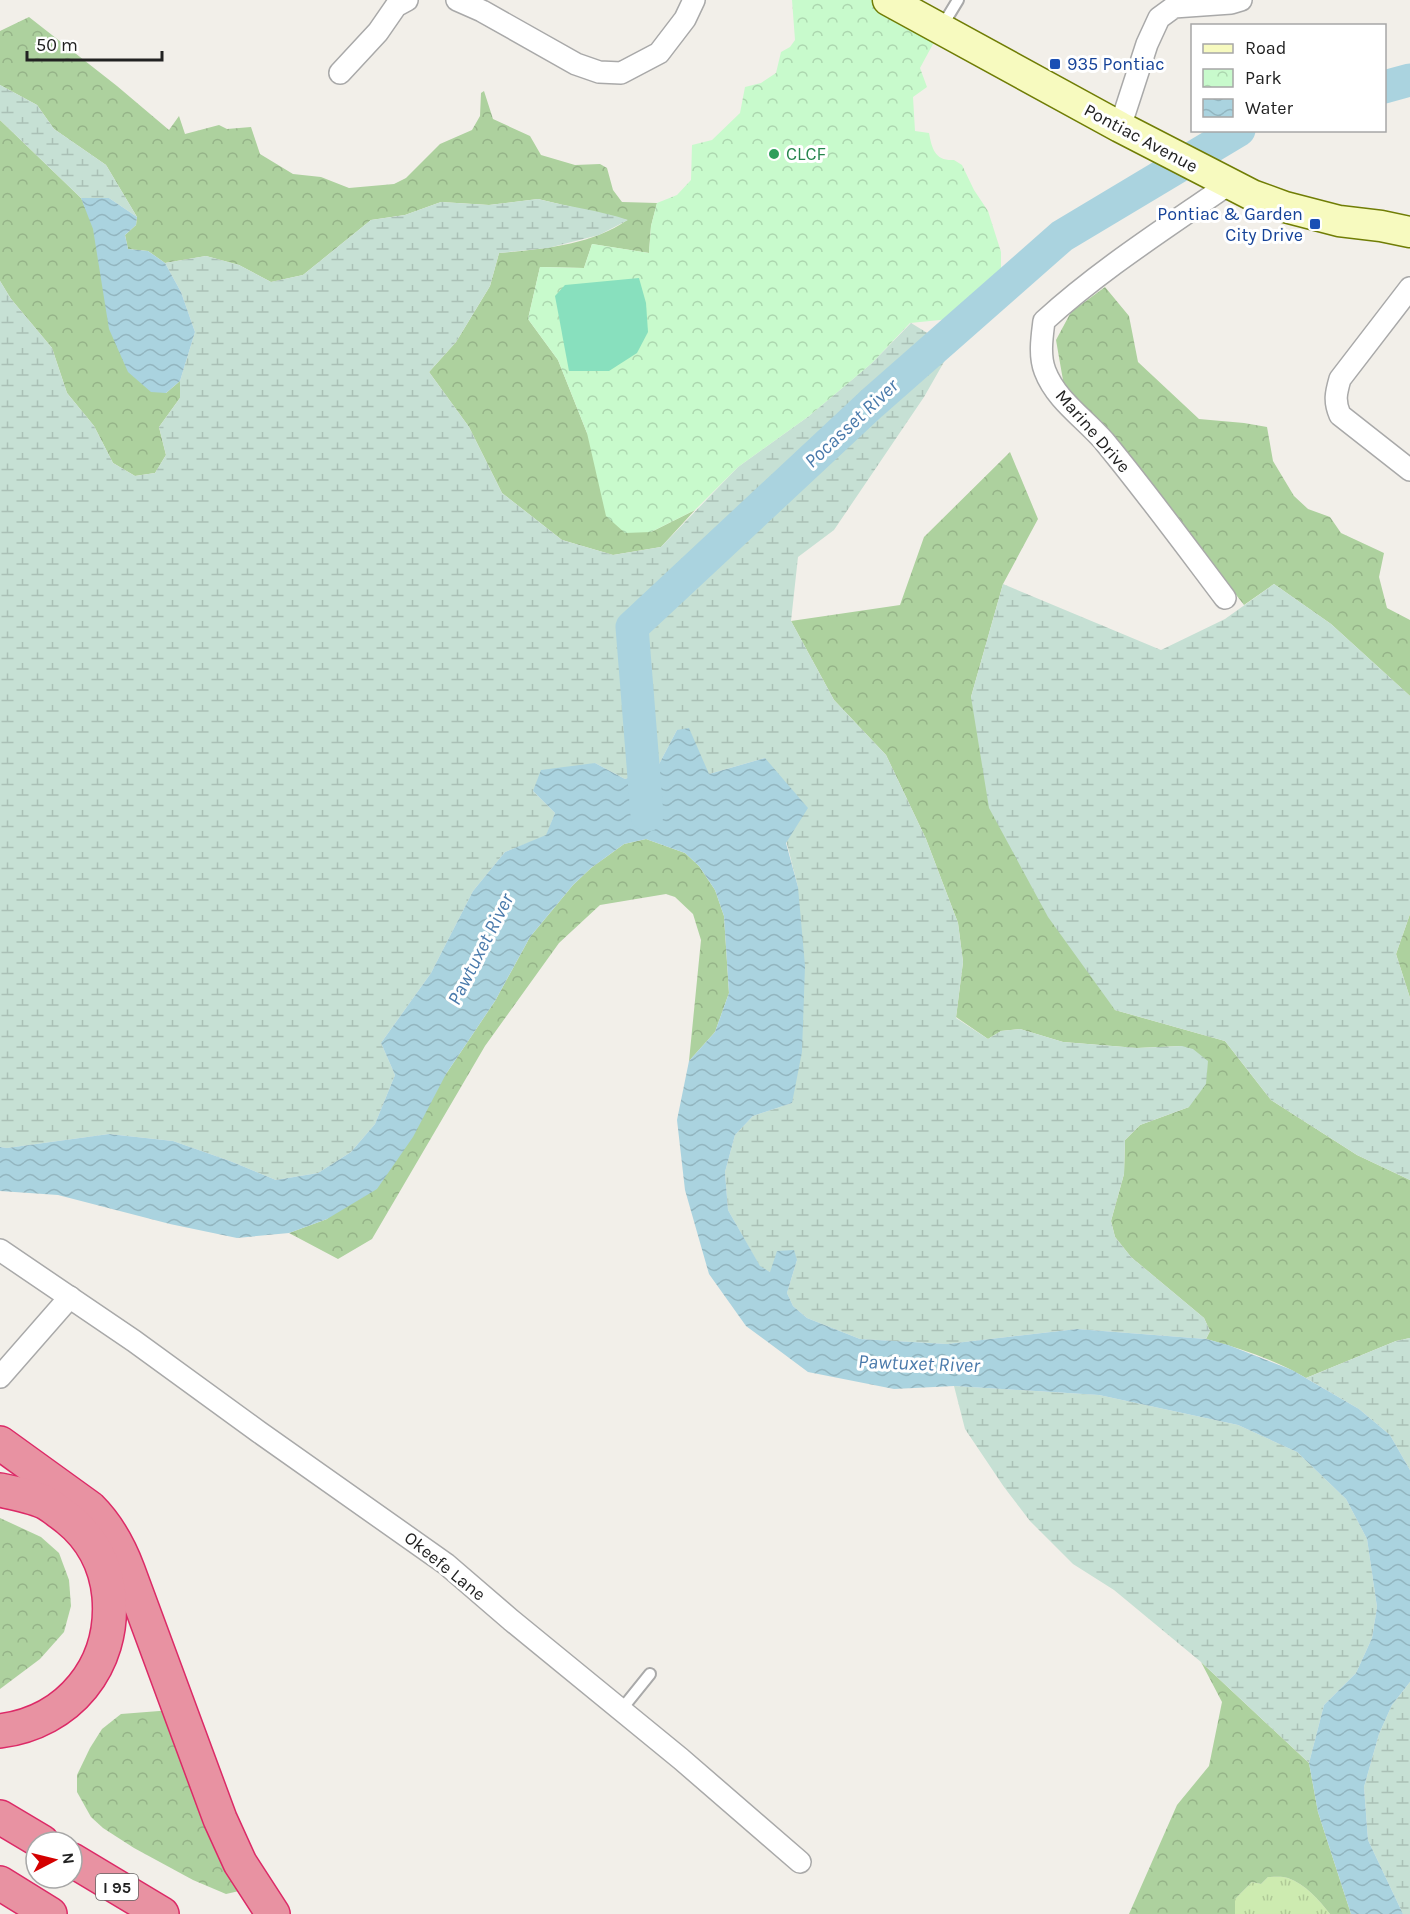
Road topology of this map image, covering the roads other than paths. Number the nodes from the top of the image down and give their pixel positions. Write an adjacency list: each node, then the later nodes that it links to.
1 (406, 0): 8 (street)
2 (458, 0): 3 (street)
3 (694, 0)
4 (888, 0): 7 (main road, Pontiac Avenue)
5 (958, 0): 7 (lane)
6 (1241, 0): 9 (street)
7 (941, 29): 9 (main road, Pontiac Avenue)
8 (340, 73)
9 (1120, 127): 10 (main road, Pontiac Avenue)
10 (1229, 184): 11 (main road, Pontiac Avenue); 14 (street, Marine Drive)
11 (1410, 232)
12 (1410, 288): 13 (street)
13 (1410, 470)
14 (1225, 598)
15 (0, 1250): 16 (street, Okeefe Lane)
16 (69, 1297): 17 (street); 23 (street, Okeefe Lane)
17 (0, 1377)
18 (0, 1443): 32 (highway)
19 (0, 1472): 21 (highway)
20 (0, 1490): 21 (highway)
21 (44, 1502): 24 (highway)
22 (650, 1674): 23 (lane)
23 (621, 1710): 27 (street, Okeefe Lane)
24 (0, 1731)
25 (0, 1817): 26 (highway)
26 (24, 1831)
27 (800, 1862)
28 (84, 1867): 31 (highway, I 95)
29 (0, 1883): 30 (highway)
30 (50, 1914)
31 (162, 1914)
32 (273, 1914)

